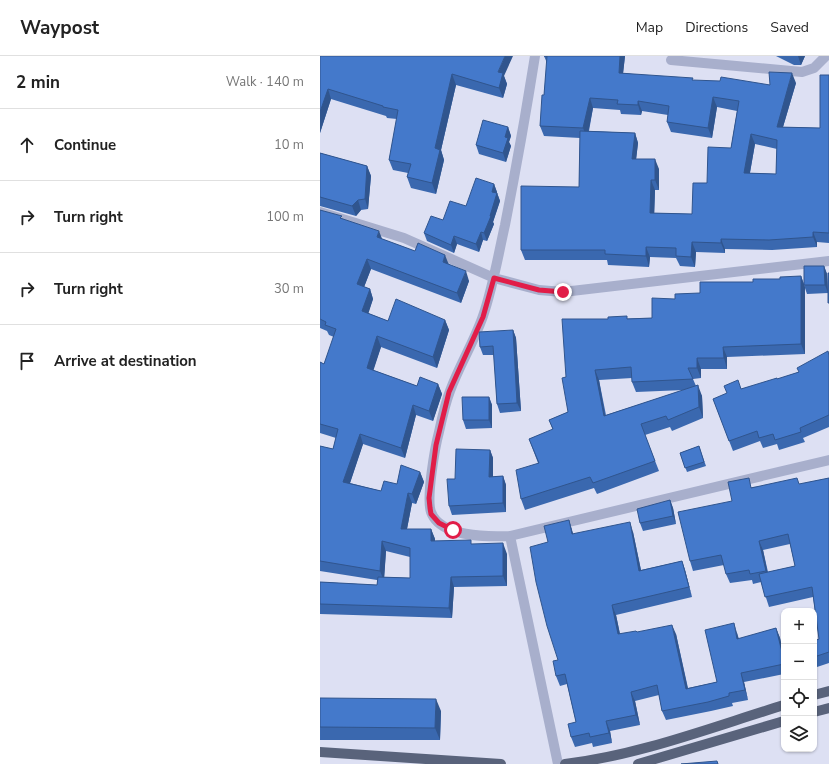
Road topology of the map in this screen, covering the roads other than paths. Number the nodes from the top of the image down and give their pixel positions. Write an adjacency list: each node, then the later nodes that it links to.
1 (535, 56): 6 (street)
2 (826, 56): 3 (street)
3 (671, 60)
4 (320, 212): 6 (street)
5 (829, 262): 6 (street)
6 (494, 278): 8 (street)
7 (829, 460): 8 (street)
8 (510, 536): 17 (street)
9 (829, 691): 10 (main road)
10 (817, 694)
11 (781, 706): 18 (main road)
12 (829, 708): 13 (main road)
13 (817, 711)
14 (781, 722): 19 (main road)
15 (320, 752): 16 (main road)
16 (500, 764)
17 (558, 764)
18 (565, 764)
19 (638, 764)

